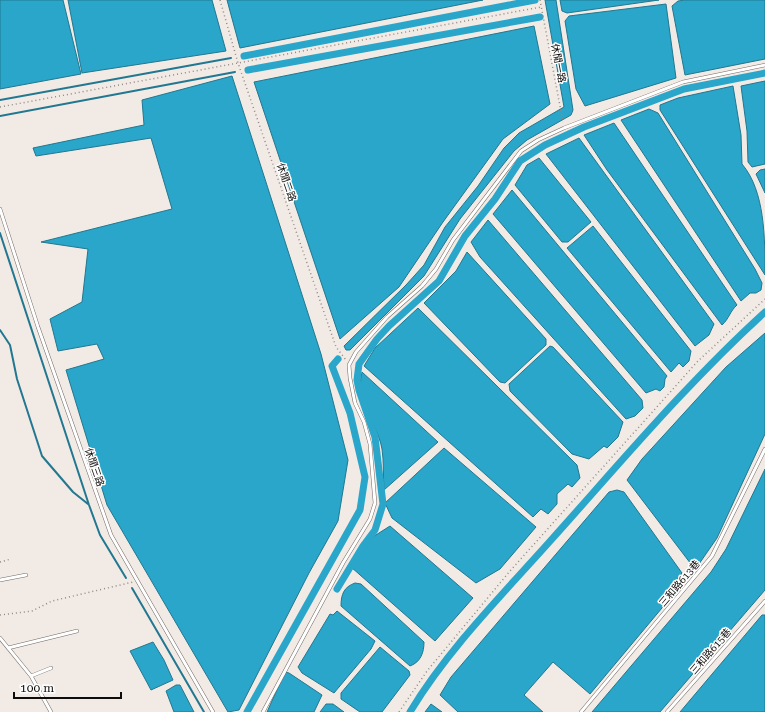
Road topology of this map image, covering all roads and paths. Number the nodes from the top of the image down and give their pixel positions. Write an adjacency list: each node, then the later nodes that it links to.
1 (220, 0): 4 (path, 休閒二路)
2 (540, 0): 3 (path, 休閒一路)
3 (541, 7): 4 (path); 7 (path, 休閒一路)
4 (238, 63): 6 (path); 10 (path, 休閒二路)
5 (765, 65): 7 (lane)
6 (0, 107)
7 (564, 128): 10 (lane)
8 (0, 210): 16 (lane, 休閒三路)
9 (765, 299): 27 (path)
10 (349, 365): 26 (lane)
11 (765, 449): 28 (lane, 三和路613巷)
12 (11, 559): 13 (path)
13 (0, 562)
14 (26, 575): 15 (lane)
15 (0, 580)
16 (137, 581): 18 (path); 25 (lane, 休閒三路)
17 (765, 601): 29 (lane, 三和路615巷)
18 (0, 615)
19 (77, 631): 21 (lane)
20 (0, 638): 21 (lane)
21 (8, 648): 23 (lane)
22 (51, 668): 23 (lane)
23 (31, 676): 24 (lane)
24 (51, 712)
25 (213, 712)
26 (262, 712)
27 (399, 712)
28 (581, 712)
29 (667, 712)

